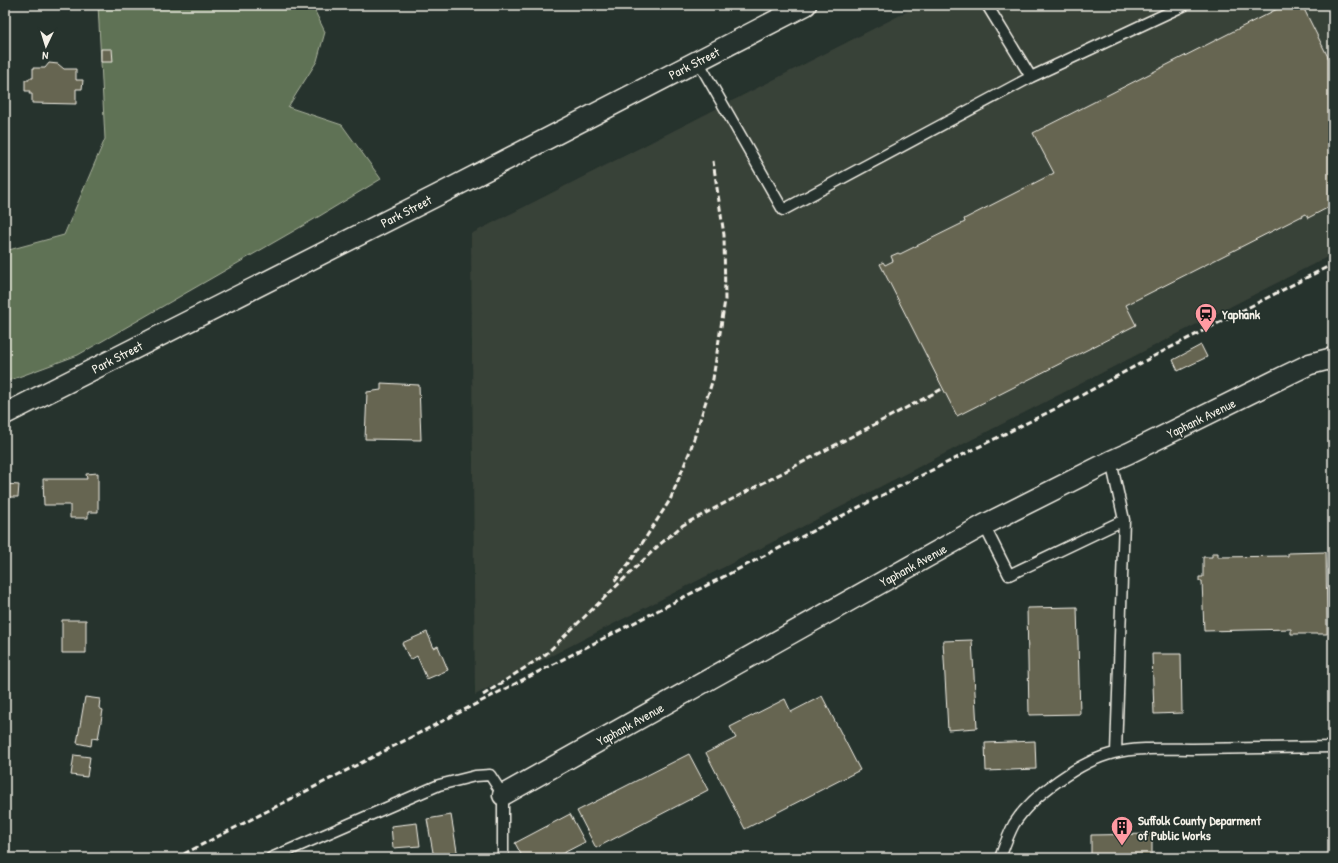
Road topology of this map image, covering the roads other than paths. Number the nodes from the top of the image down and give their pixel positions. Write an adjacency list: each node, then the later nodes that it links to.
1 (806, 5): 4 (street, Park Street)
2 (987, 5): 5 (lane)
3 (1185, 5): 5 (lane)
4 (698, 61): 5 (lane); 7 (street, Park Street)
5 (1031, 77)
6 (1333, 358): 8 (street, Yaphank Avenue)
7 (5, 414)
8 (1111, 460): 9 (lane); 10 (street, Yaphank Avenue)
9 (1124, 520): 10 (lane); 12 (lane)
10 (984, 526): 13 (street, Yaphank Avenue)
11 (1333, 747): 12 (lane)
12 (1116, 752): 16 (lane)
13 (503, 795): 14 (lane); 15 (lane)
14 (270, 858)
15 (504, 858)
16 (1000, 858)

